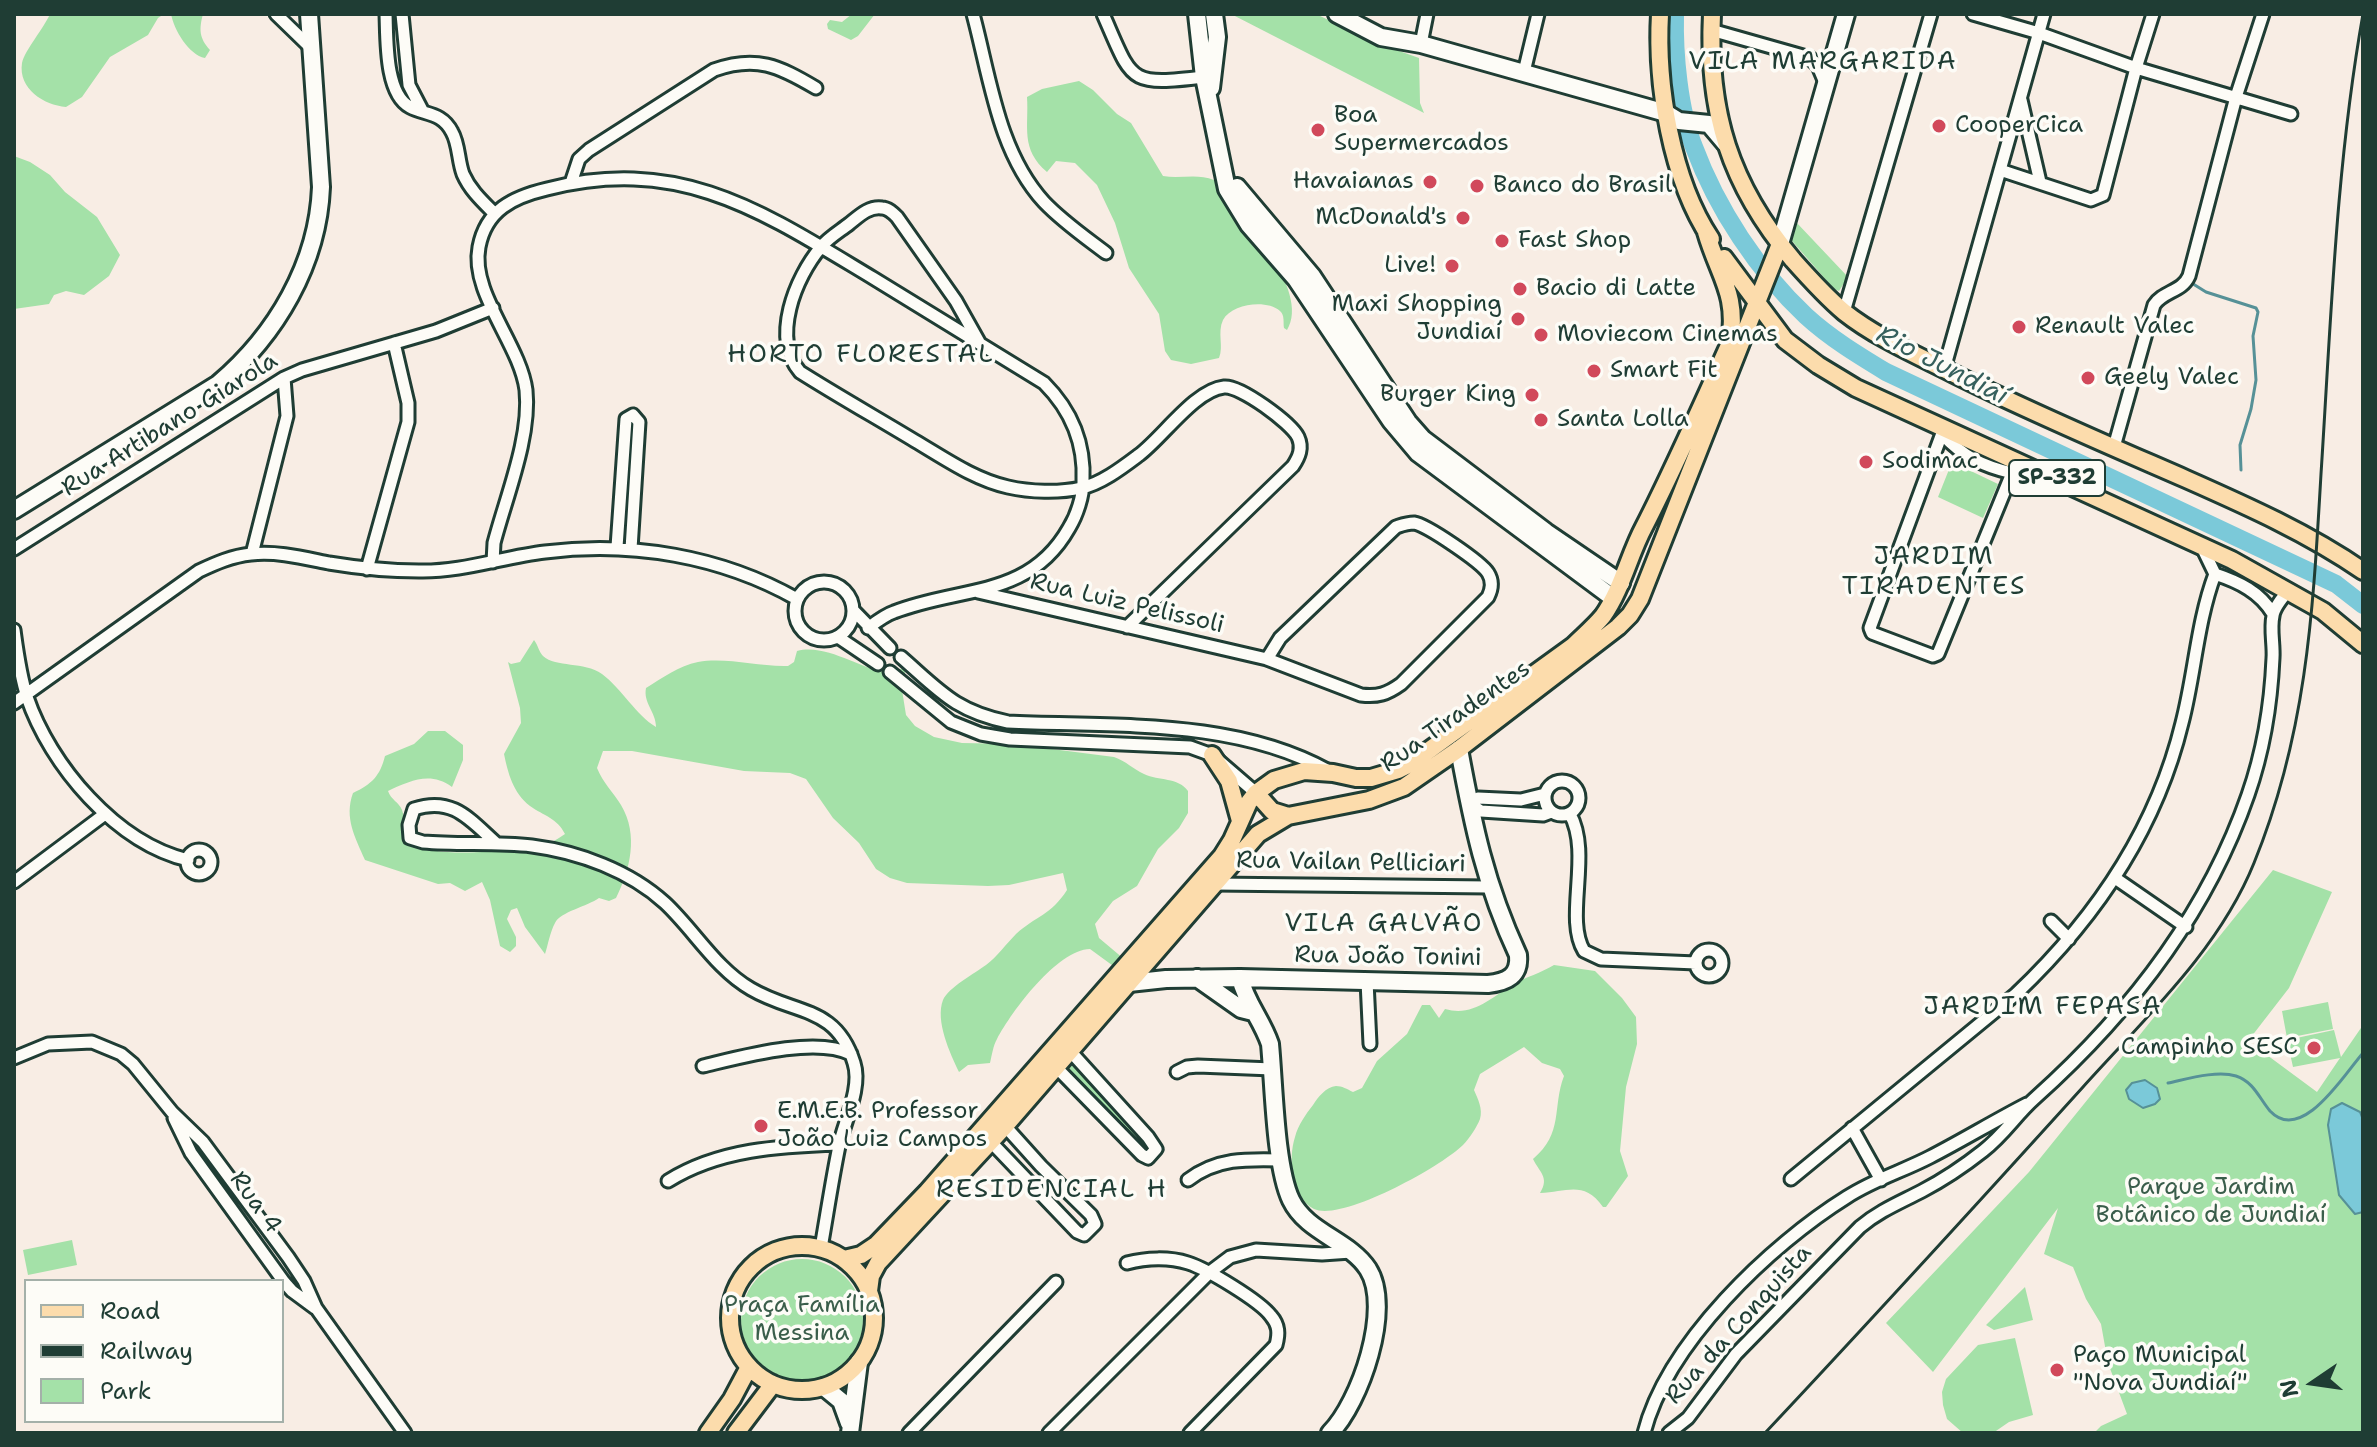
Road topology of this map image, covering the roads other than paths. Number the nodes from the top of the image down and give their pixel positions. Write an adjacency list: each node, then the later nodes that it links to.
1 (276, 14): 23 (street)
2 (309, 14): 23 (street)
3 (386, 14): 30 (street)
4 (402, 14): 28 (street)
5 (973, 14): 48 (street)
6 (1103, 14): 27 (street)
7 (1197, 14): 27 (street)
8 (1337, 14): 22 (street)
9 (1427, 14): 22 (street)
10 (1538, 14): 26 (street)
11 (1660, 14): 37 (main road, SP-332)
12 (1846, 14): 21 (street, Rua Tiradentes)
13 (1931, 14): 52 (street)
14 (1973, 14): 20 (street)
15 (2044, 14): 20 (street)
16 (2153, 14): 25 (street)
17 (2263, 14): 32 (street)
18 (1213, 16): 34 (street)
19 (1711, 22): 24 (street); 38 (main road, SP-332)
20 (2039, 33): 25 (street); 33 (street)
21 (1838, 41): 24 (street); 29 (street, Rua Tiradentes)
22 (1421, 44): 26 (street)
23 (311, 48): 65 (street)
24 (1810, 58): 29 (street)
25 (2136, 68): 32 (street); 41 (street)
26 (1524, 72): 37 (street)
27 (1204, 77): 34 (street)
28 (409, 85): 30 (street); 35 (street)
29 (1826, 85): 47 (street, Rua Tiradentes)
30 (395, 87): 35 (street)
31 (816, 88): 42 (street)
32 (2236, 97): 36 (street); 62 (street)
33 (2020, 99): 40 (street); 41 (street)
34 (1209, 102): 39 (street)
35 (422, 110): 43 (street)
36 (2291, 114)
37 (1672, 124): 38 (street); 45 (main road, SP-332)
38 (1725, 143): 47 (main road, SP-332)
39 (1222, 161): 44 (street); 49 (street)
40 (2000, 170): 41 (street); 57 (street)
41 (2040, 182)
42 (571, 183): 43 (street); 46 (street)
43 (494, 213): 51 (street)
44 (1259, 216): 49 (street); 53 (street)
45 (1706, 232): 50 (main road, SP-332); 66 (main road, Rua Tiradentes)
46 (821, 247): 55 (street); 55 (street); 64 (street)
47 (1777, 252): 50 (main road, Rua Tiradentes); 52 (main road, SP-332)
48 (1106, 253)
49 (1274, 253): 54 (street)
50 (1759, 301): 60 (main road, SP-332); 75 (main road, Rua Tiradentes)
51 (493, 308): 56 (street, Rua Artibano Giarola); 74 (street)
52 (1844, 312): 57 (main road, SP-332)
53 (1338, 313): 54 (street); 61 (street)
54 (1337, 341): 59 (street)
55 (979, 342): 64 (street)
56 (394, 343): 58 (street, Rua Artibano Giarola); 76 (street)
57 (1944, 369): 62 (main road, SP-332)
58 (284, 378): 69 (street, Rua Artibano Giarola); 72 (street)
59 (1391, 421): 61 (street); 81 (street)
60 (1943, 431): 63 (main road, SP-332); 63 (street)
61 (1423, 439): 81 (street)
62 (2114, 447): 71 (main road, SP-332)
63 (2018, 468): 67 (main road, SP-332)
64 (1083, 488): 80 (street); 86 (street)
65 (14, 510)
66 (1642, 530): 75 (main road); 81 (main road, Rua Tiradentes)
67 (2201, 544): 78 (street); 79 (main road, SP-332)
68 (617, 547): 70 (street); 70 (street); 74 (street)
69 (14, 549)
70 (631, 549): 82 (street)
71 (2335, 551): 73 (main road); 77 (main road, SP-332)
72 (252, 554): 76 (street); 97 (street)
73 (2363, 559)
74 (493, 562): 76 (street)
75 (1653, 566): 83 (main road, Rua Tiradentes)
76 (367, 569)
77 (2363, 571)
78 (2215, 574): 85 (street); 114 (street)
79 (2289, 590): 85 (street); 91 (main road, SP-332)
80 (977, 592): 86 (street, Rua Luiz Pelissoli); 88 (street)
81 (1618, 594): 83 (main road); 87 (main road); 102 (main road, Rua Tiradentes)
82 (797, 599): 84 (street); 90 (street)
83 (1640, 599): 87 (main road, Rua Tiradentes)
84 (854, 611): 88 (street); 90 (street)
85 (2273, 614): 119 (street)
86 (1127, 627): 94 (street, Rua Luiz Pelissoli)
87 (1618, 627): 100 (main road, Rua Tiradentes)
88 (868, 628): 92 (street)
89 (14, 630): 97 (street)
90 (838, 637): 95 (street)
91 (2363, 644)
92 (890, 648)
93 (901, 657): 99 (street)
94 (1267, 659): 94 (street, Rua Luiz Pelissoli)
95 (878, 664)
96 (890, 672): 101 (street)
97 (26, 695): 98 (street); 108 (street)
98 (14, 703)
99 (1232, 735): 101 (street); 102 (street)
100 (1459, 749): 105 (street, Rua João Tonini); 106 (main road, Rua Tiradentes)
101 (1212, 755): 103 (street); 111 (main road)
102 (1333, 773): 103 (main road, Rua Tiradentes); 106 (main road)
103 (1256, 793): 110 (main road); 111 (main road)
104 (1545, 794): 105 (street); 107 (street); 109 (street)
105 (1469, 803): 107 (street); 117 (street, Rua João Tonini)
106 (1315, 809): 110 (main road, Rua Tiradentes)
107 (1551, 812): 109 (street)
108 (105, 814): 113 (street); 115 (street)
109 (1570, 814): 122 (street)
110 (1288, 816): 116 (main road, Rua Tiradentes)
111 (1240, 821): 153 (main road)
112 (497, 844): 112 (street); 131 (street)
113 (188, 860)
114 (2115, 878): 119 (street); 120 (street)
115 (14, 882)
116 (1213, 884): 117 (street, Rua Vailan Pelliciari); 121 (main road, Rua Tiradentes)
117 (1489, 887): 126 (street, Rua João Tonini)
118 (2051, 921): 120 (street)
119 (2186, 927): 137 (street)
120 (2069, 939): 140 (street)
121 (1150, 958): 125 (street); 127 (main road, Rua Tiradentes)
122 (1696, 963)
123 (1197, 978): 124 (street, Rua João Tonini); 125 (street, Rua João Tonini); 128 (street)
124 (1240, 978): 126 (street, Rua João Tonini); 128 (street)
125 (1166, 979): 127 (street, Rua João Tonini)
126 (1367, 981): 129 (street)
127 (1129, 983): 130 (main road, Rua Tiradentes)
128 (1253, 1012): 135 (street)
129 (1370, 1044)
130 (1071, 1052): 134 (main road, Rua Tiradentes); 134 (street)
131 (851, 1054): 133 (street); 142 (street)
132 (14, 1058): 138 (street, Rua 4)
133 (703, 1066)
134 (1056, 1067): 139 (main road, Rua Tiradentes)
135 (1272, 1069): 136 (street); 143 (street)
136 (1177, 1072)
137 (2031, 1102): 146 (street); 175 (street, Rua da Conquista)
138 (172, 1112): 148 (street, Rua 4); 149 (street, Rua 4)
139 (1005, 1126): 141 (main road, Rua Tiradentes); 141 (street)
140 (1852, 1128): 144 (street); 146 (street)
141 (991, 1142): 160 (main road, Rua Tiradentes)
142 (839, 1144): 147 (street); 150 (street)
143 (1282, 1160): 145 (street); 152 (street)
144 (1791, 1179)
145 (1188, 1180)
146 (1881, 1180): 174 (street)
147 (668, 1181)
148 (261, 1220): 149 (street); 151 (street, Rua 4)
149 (247, 1230): 154 (street, Rua 4)
150 (821, 1248): 153 (main road); 163 (main road)
151 (283, 1251): 154 (street); 161 (street, Rua 4)
152 (1351, 1252): 156 (street); 173 (street)
153 (844, 1259): 160 (main road)
154 (269, 1260): 157 (street, Rua 4)
155 (1127, 1263): 156 (street)
156 (1210, 1272): 171 (street); 172 (street)
157 (283, 1279)
158 (284, 1280): 161 (street, Rua 4)
159 (1056, 1282): 170 (street)
160 (869, 1291): 162 (main road)
161 (316, 1308): 166 (street, Rua 4)
162 (859, 1362): 165 (main road); 169 (street)
163 (749, 1367): 164 (main road); 167 (main road)
164 (773, 1384): 165 (main road); 168 (main road)
165 (824, 1387): 169 (street)
166 (405, 1433)
167 (708, 1433)
168 (736, 1433)
169 (850, 1433)
170 (909, 1433)
171 (1049, 1433)
172 (1190, 1433)
173 (1330, 1433)
174 (1644, 1433)
175 (1669, 1433)

